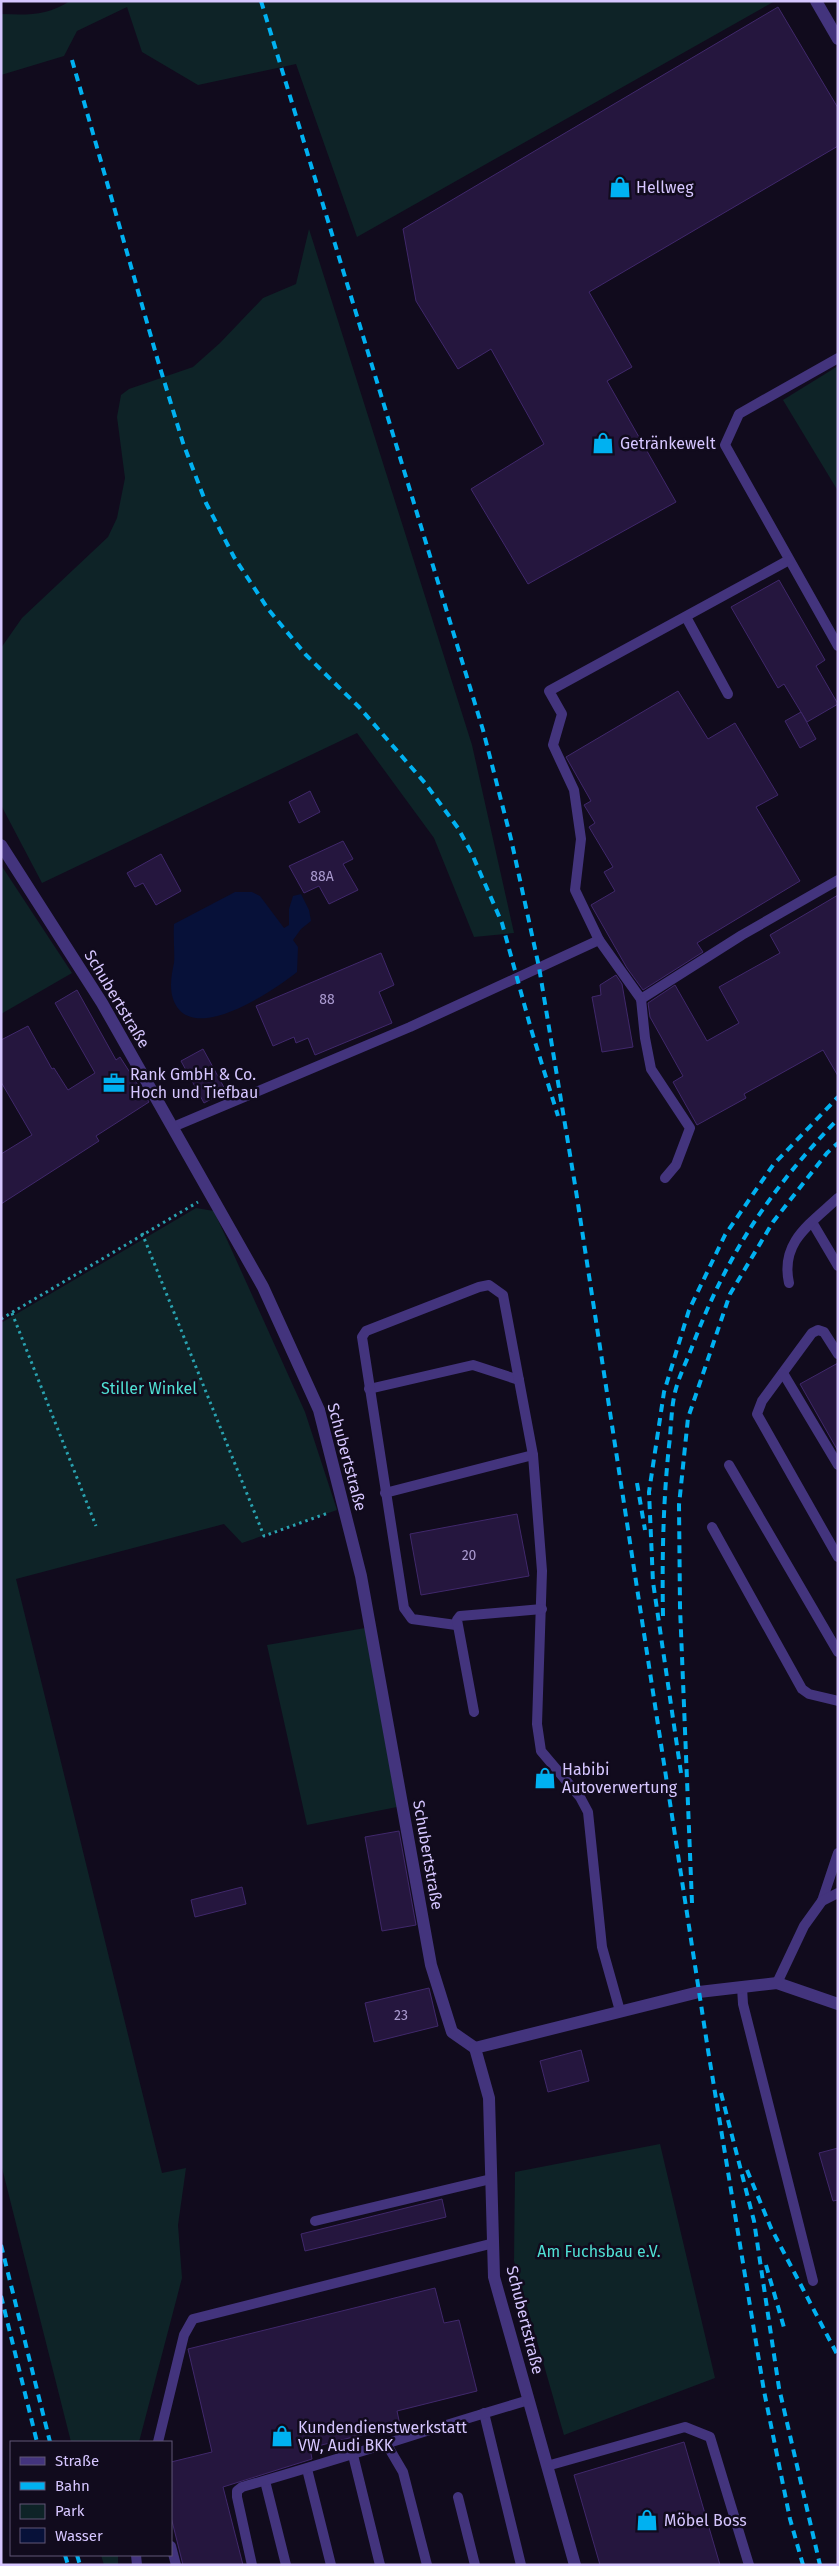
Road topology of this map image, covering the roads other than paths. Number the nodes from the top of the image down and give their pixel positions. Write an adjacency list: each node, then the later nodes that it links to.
1 (816, 1): 2 (street)
2 (838, 39)
3 (838, 358): 4 (lane)
4 (789, 560): 5 (lane); 6 (lane)
5 (686, 617): 7 (lane); 10 (lane)
6 (838, 646)
7 (728, 694)
8 (1, 845): 12 (street, Schubertstraße)
9 (838, 880): 11 (lane)
10 (599, 940): 11 (lane); 12 (lane)
11 (641, 999): 13 (lane)
12 (172, 1127): 40 (street, Schubertstraße)
13 (665, 1178)
14 (838, 1198): 15 (lane)
15 (812, 1222): 16 (lane); 17 (lane)
16 (838, 1266)
17 (788, 1283)
18 (838, 1354): 19 (lane)
19 (782, 1373): 23 (lane); 27 (lane)
20 (519, 1380): 21 (lane); 21 (lane); 22 (lane)
21 (369, 1389): 25 (lane)
22 (533, 1455): 25 (lane); 28 (lane)
23 (837, 1461)
24 (729, 1465): 30 (lane)
25 (385, 1493): 29 (lane)
26 (712, 1528): 31 (lane)
27 (838, 1557)
28 (542, 1609): 29 (lane); 39 (lane)
29 (456, 1625): 32 (lane)
30 (838, 1652)
31 (838, 1701)
32 (474, 1712)
33 (838, 1853): 35 (lane)
34 (838, 1893): 35 (lane)
35 (822, 1901): 36 (lane)
36 (777, 1983): 37 (street); 38 (street)
37 (742, 1987): 39 (street); 44 (lane)
38 (838, 2004)
39 (620, 2011): 40 (street)
40 (475, 2048): 41 (street, Schubertstraße)
41 (492, 2179): 42 (lane); 43 (street, Schubertstraße)
42 (314, 2221)
43 (494, 2243): 45 (street, Schubertstraße); 47 (lane)
44 (813, 2281)
45 (529, 2400): 46 (lane); 50 (street, Schubertstraße)
46 (484, 2413): 48 (lane); 62 (lane)
47 (158, 2441)
48 (386, 2443): 49 (lane); 60 (lane)
49 (353, 2456): 51 (lane); 59 (lane)
50 (547, 2466): 63 (street, Schubertstraße); 64 (lane)
51 (307, 2468): 52 (lane); 58 (lane)
52 (266, 2481): 56 (lane); 57 (lane)
53 (458, 2497): 61 (lane)
54 (172, 2550): 55 (lane)
55 (176, 2565)
56 (252, 2565)
57 (286, 2565)
58 (332, 2565)
59 (380, 2565)
60 (427, 2565)
61 (475, 2565)
62 (521, 2565)
63 (575, 2565)
64 (749, 2565)

